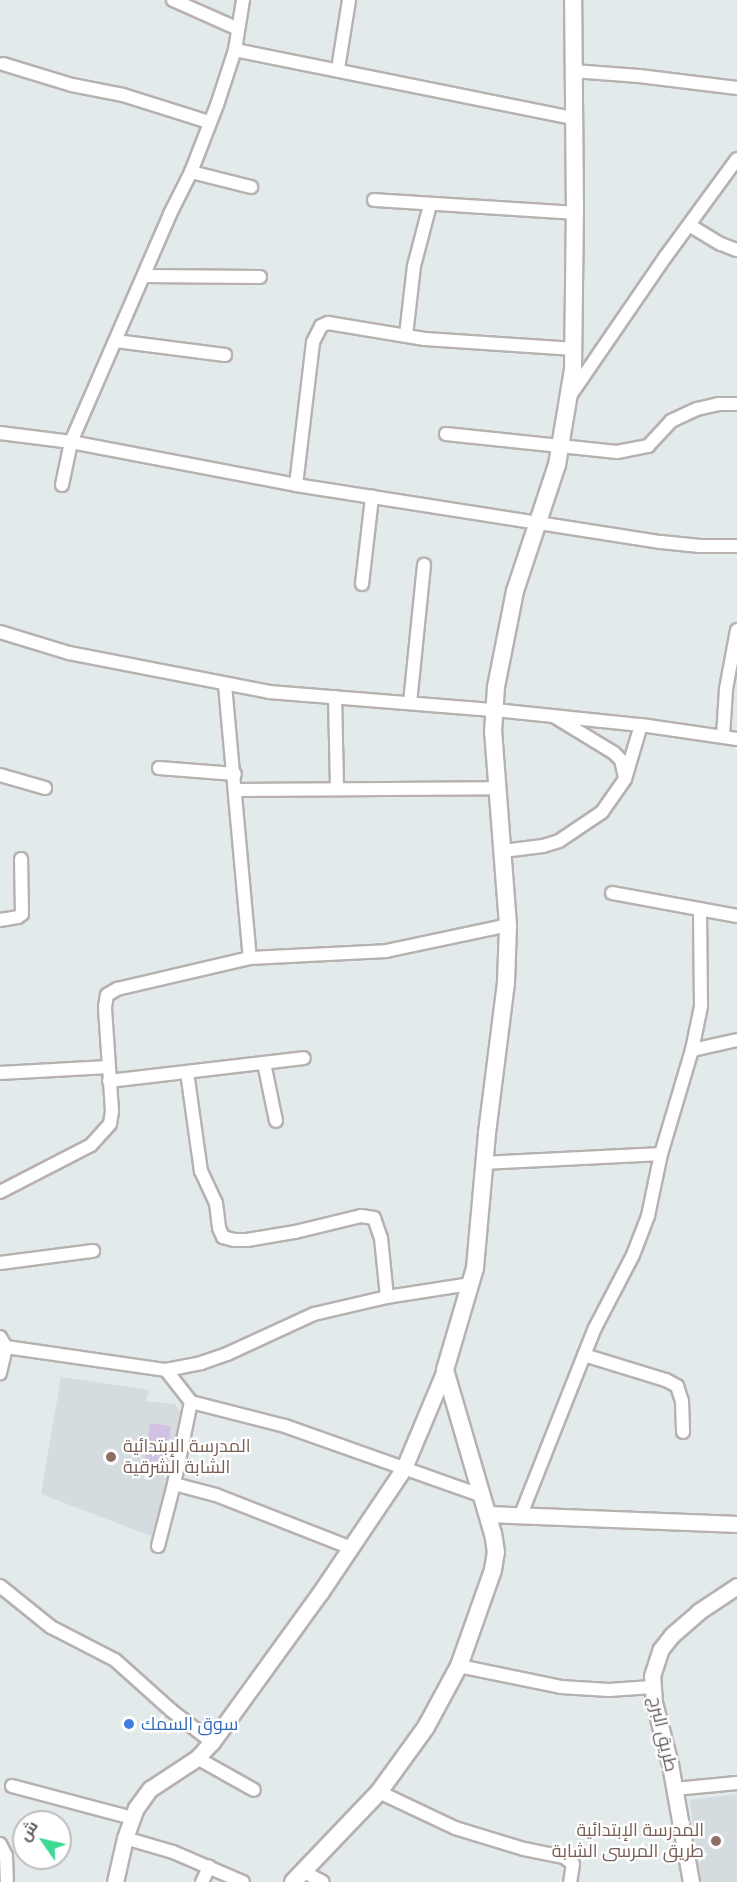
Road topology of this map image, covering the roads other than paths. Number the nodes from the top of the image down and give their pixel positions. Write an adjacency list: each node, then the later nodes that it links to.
1 (173, 0): 5 (street)
2 (243, 0): 5 (street)
3 (349, 0): 8 (street)
4 (573, 0): 9 (main road)
5 (238, 29): 6 (street)
6 (235, 50): 8 (street); 12 (street)
7 (3, 64): 12 (street)
8 (338, 69): 11 (street)
9 (573, 71): 10 (street); 11 (main road)
10 (737, 88)
11 (573, 118): 18 (main road)
12 (209, 122): 14 (street)
13 (737, 159): 19 (street)
14 (191, 172): 15 (street); 21 (street)
15 (251, 187)
16 (374, 200): 17 (street)
17 (430, 205): 18 (street); 23 (street)
18 (575, 213): 25 (main road)
19 (689, 225): 20 (street); 27 (street)
20 (737, 250)
21 (144, 276): 22 (street); 24 (street)
22 (260, 277)
23 (406, 336): 25 (street); 34 (street)
24 (116, 341): 26 (street); 31 (street)
25 (575, 349): 27 (main road)
26 (225, 355)
27 (570, 396): 32 (main road)
28 (737, 404): 32 (street)
29 (0, 433): 31 (street)
30 (446, 434): 32 (street)
31 (71, 442): 33 (street); 34 (street)
32 (562, 447): 36 (main road)
33 (62, 485)
34 (296, 485): 35 (street)
35 (372, 497): 36 (street); 39 (street)
36 (538, 522): 37 (street); 45 (main road)
37 (737, 546)
38 (424, 566): 44 (street)
39 (362, 584)
40 (737, 630): 48 (street)
41 (0, 632): 42 (street)
42 (225, 685): 43 (street); 51 (street)
43 (335, 697): 44 (street); 55 (street)
44 (410, 703): 45 (street)
45 (495, 710): 46 (street); 56 (main road)
46 (552, 716): 47 (street); 53 (street)
47 (641, 725): 48 (street); 53 (street)
48 (723, 736): 49 (street)
49 (737, 739)
50 (159, 768): 51 (street)
51 (235, 774): 57 (street)
52 (0, 775): 54 (street)
53 (625, 779): 58 (street)
54 (45, 788)
55 (337, 788): 56 (street); 57 (street)
56 (497, 788): 58 (main road)
57 (236, 790): 65 (street)
58 (503, 851): 64 (main road)
59 (21, 860): 63 (street)
60 (612, 893): 61 (street)
61 (700, 909): 62 (street); 67 (street)
62 (737, 916)
63 (0, 920)
64 (508, 925): 65 (street); 76 (main road)
65 (250, 958): 70 (street)
66 (736, 1039): 67 (street)
67 (692, 1050): 75 (street)
68 (304, 1058): 69 (street)
69 (264, 1063): 71 (street); 74 (street)
70 (108, 1067): 72 (street); 73 (street)
71 (187, 1072): 73 (street); 81 (street)
72 (0, 1073)
73 (109, 1081): 77 (street)
74 (276, 1121)
75 (661, 1154): 76 (street); 83 (street)
76 (483, 1163): 80 (main road)
77 (0, 1192)
78 (93, 1251): 79 (street)
79 (0, 1263)
80 (470, 1284): 81 (street); 85 (main road)
81 (387, 1298): 84 (street)
82 (3, 1342): 84 (street); 86 (street)
83 (584, 1355): 88 (street); 93 (street)
84 (166, 1370): 87 (street)
85 (445, 1370): 89 (street); 91 (main road)
86 (0, 1373)
87 (191, 1402): 89 (street); 90 (street)
88 (682, 1432)
89 (404, 1468): 91 (street); 96 (street)
90 (174, 1484): 95 (street); 96 (street)
91 (483, 1496): 92 (main road)
92 (488, 1514): 93 (street); 99 (main road)
93 (520, 1517): 94 (street)
94 (737, 1524)
95 (158, 1546)
96 (351, 1548): 101 (street)
97 (0, 1586): 101 (street)
98 (737, 1586): 100 (street, طريق البرج)
99 (459, 1666): 100 (street); 107 (main road)
100 (652, 1687): 105 (street, طريق البرج)
101 (212, 1742): 102 (street)
102 (196, 1758): 106 (street); 108 (street)
103 (737, 1783): 105 (street)
104 (12, 1786): 108 (street)
105 (675, 1789): 119 (street, طريق البرج)
106 (254, 1790)
107 (379, 1792): 112 (main road); 118 (street)
108 (132, 1818): 109 (street)
109 (125, 1838): 111 (street); 114 (street)
110 (0, 1844): 113 (street)
111 (209, 1867): 115 (street); 116 (street)
112 (298, 1877): 117 (street)
113 (7, 1882)
114 (115, 1882)
115 (202, 1882)
116 (243, 1882)
117 (323, 1882)
118 (570, 1882)
119 (690, 1882)

